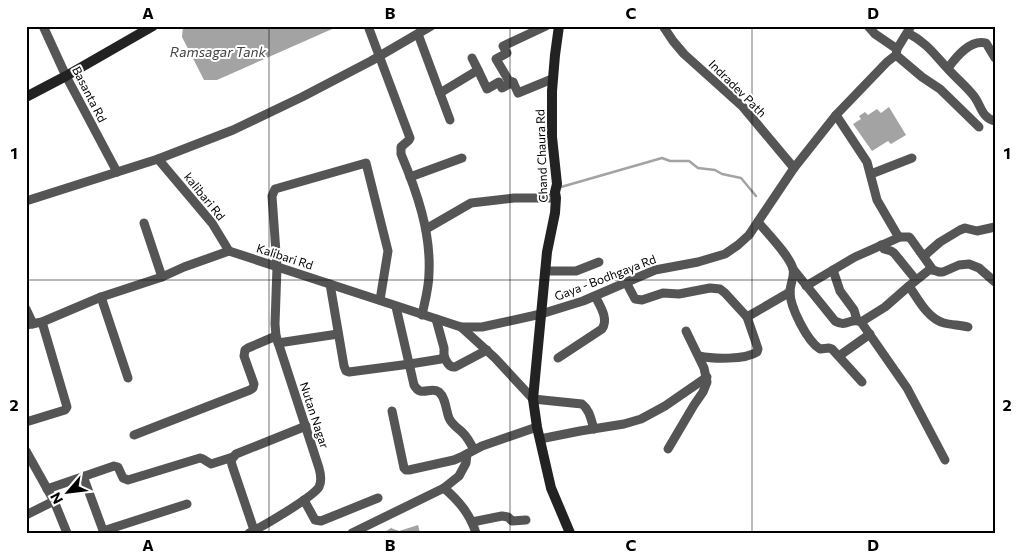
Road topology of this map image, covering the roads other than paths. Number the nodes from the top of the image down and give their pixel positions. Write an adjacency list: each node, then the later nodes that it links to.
1 (43, 26): 17 (street, Basanta Rd)
2 (153, 26): 17 (street)
3 (368, 26): 12 (street)
4 (431, 26): 10 (street)
5 (546, 26): 19 (street)
6 (559, 26): 18 (street, Chand Chaura Rd)
7 (663, 26): 29 (street, Indradev Path)
8 (868, 26): 11 (street)
9 (910, 30): 11 (street, Gaya - Bodhgaya Rd); 15 (street)
10 (416, 32): 12 (street); 20 (street)
11 (896, 52): 22 (street, Gaya - Bodhgaya Rd); 25 (street)
12 (380, 56): 28 (street); 32 (street)
13 (472, 58): 16 (street)
14 (995, 58): 15 (street)
15 (948, 68): 24 (street)
16 (478, 70): 19 (street); 20 (street)
17 (66, 76): 21 (street); 30 (street, Basanta Rd)
18 (552, 79): 19 (street); 33 (street, Chand Chaura Rd)
19 (512, 82)
20 (440, 93): 23 (street)
21 (26, 97)
22 (836, 115): 29 (street, Gaya - Bodhgaya Rd); 31 (street)
23 (450, 120)
24 (995, 121)
25 (979, 127)
26 (462, 158): 32 (street)
27 (912, 158): 31 (street)
28 (158, 159): 30 (street); 41 (street, kalibari Rd)
29 (794, 168): 35 (street, Gaya - Bodhgaya Rd)
30 (117, 172): 34 (street)
31 (871, 174): 39 (street)
32 (410, 176): 38 (street)
33 (556, 198): 38 (street); 48 (street, Chand Chaura Rd)
34 (26, 201)
35 (758, 222): 45 (street); 50 (street, Gaya - Bodhgaya Rd)
36 (144, 223): 49 (street)
37 (995, 227): 42 (street)
38 (426, 229): 62 (street)
39 (900, 238): 40 (street); 42 (street)
40 (881, 246): 46 (street); 52 (street)
41 (229, 251): 44 (street, Kalibari Rd); 49 (street)
42 (924, 256): 47 (street)
43 (599, 262): 48 (street)
44 (277, 267): 53 (street, Kalibari Rd); 58 (street, Nutan Nagar); 72 (street, Nutan Nagar)
45 (793, 268): 54 (street); 55 (street)
46 (833, 270): 54 (street); 65 (street)
47 (933, 270): 51 (street); 52 (street)
48 (545, 271): 61 (street, Chand Chaura Rd)
49 (162, 276): 57 (street)
50 (626, 282): 56 (street, Gaya - Bodhgaya Rd); 63 (street)
51 (995, 282)
52 (912, 283): 65 (street); 68 (street)
53 (330, 284): 58 (street, Kalibari Rd); 70 (street)
54 (806, 286): 65 (street)
55 (790, 292): 63 (street); 76 (street)
56 (595, 296): 61 (street, Gaya - Bodhgaya Rd); 77 (street)
57 (101, 297): 66 (street); 80 (street)
58 (380, 300): 59 (street, Kalibari Rd)
59 (396, 307): 62 (street, Kalibari Rd); 78 (street)
60 (26, 309): 66 (street)
61 (541, 314): 67 (street, Kalibari Rd); 82 (street)
62 (422, 315): 64 (street, Kalibari Rd)
63 (747, 317): 75 (street)
64 (436, 319): 67 (street, Kalibari Rd); 74 (street)
65 (859, 321): 71 (street)
66 (34, 323): 84 (street)
67 (461, 327): 73 (street)
68 (968, 327)
69 (686, 331): 75 (street)
70 (338, 334): 72 (street); 78 (street)
71 (870, 334): 76 (street); 94 (street)
72 (277, 340): 85 (street, Nutan Nagar); 88 (street)
73 (487, 350): 74 (street); 82 (street)
74 (444, 356): 78 (street)
75 (699, 356): 79 (street)
76 (839, 356): 81 (street)
77 (558, 358)
78 (410, 364): 92 (street)
79 (707, 377): 87 (street); 90 (street)
80 (128, 378)
81 (862, 382)
82 (533, 399): 86 (street); 87 (street)
83 (392, 411): 92 (street)
84 (26, 422)
85 (306, 426): 93 (street); 99 (street, Nutan Nagar)
86 (537, 427): 89 (street); 92 (street)
87 (594, 429): 89 (street)
88 (134, 435)
89 (540, 439): 110 (street)
90 (668, 448)
91 (26, 451): 97 (street)
92 (470, 452): 96 (street)
93 (233, 457): 95 (street); 106 (street)
94 (945, 460)
95 (83, 476): 97 (street); 105 (street)
96 (444, 488): 104 (street); 108 (street)
97 (47, 489): 100 (street)
98 (378, 498): 99 (street)
99 (304, 500): 106 (street, Nutan Nagar)
100 (54, 502): 102 (street); 107 (street)
101 (187, 504): 105 (street)
102 (26, 515)
103 (526, 520): 104 (street)
104 (472, 522): 109 (street)
105 (104, 532)
106 (252, 532)
107 (67, 533)
108 (352, 533)
109 (476, 533)
110 (570, 533)

